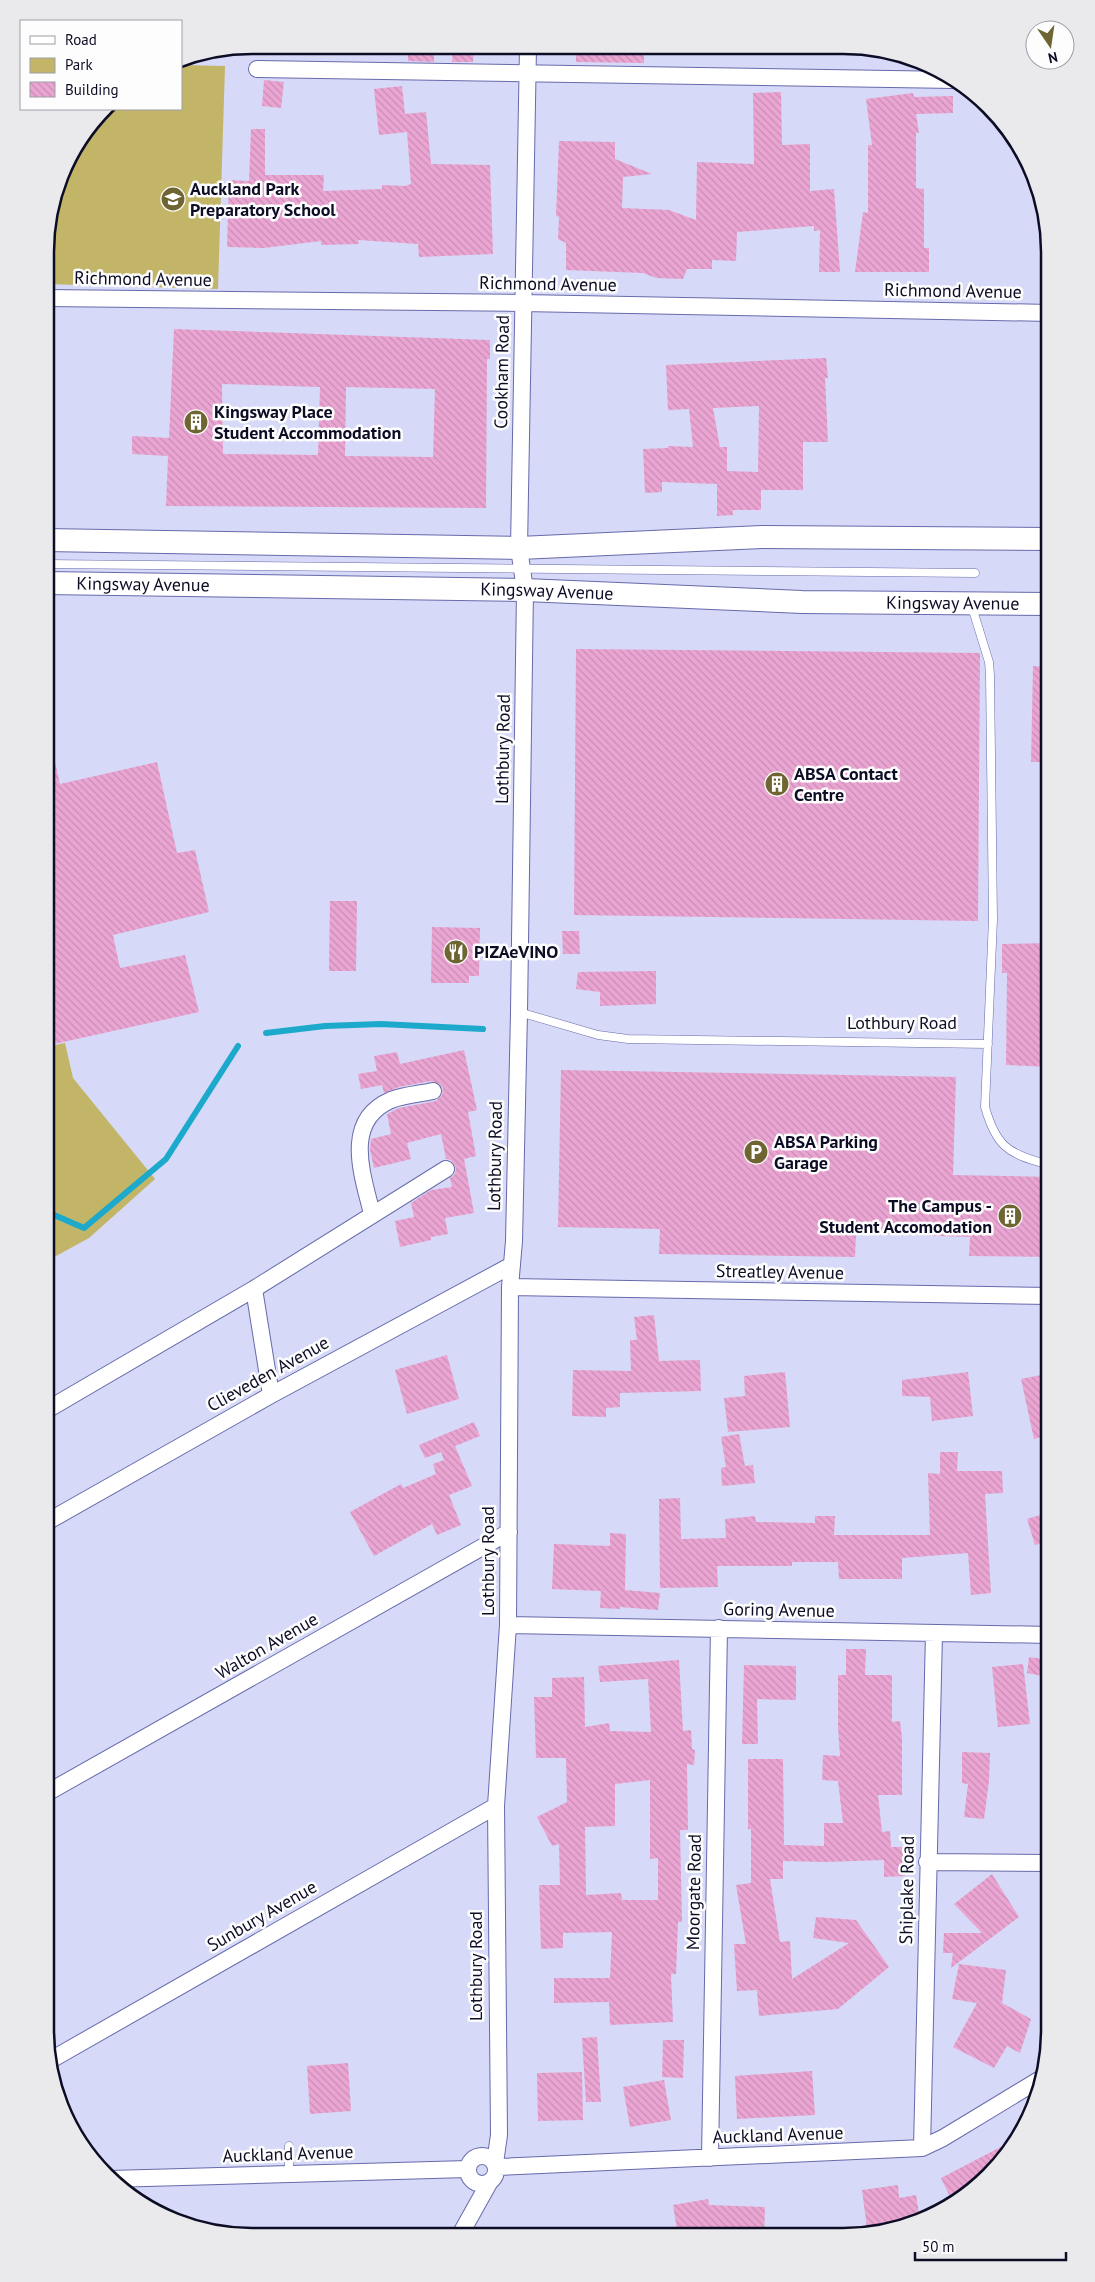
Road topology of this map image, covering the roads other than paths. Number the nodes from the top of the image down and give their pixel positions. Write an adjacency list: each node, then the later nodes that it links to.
1 (528, 54): 3 (street, Cookham Road)
2 (257, 69): 3 (street)
3 (527, 74): 4 (street); 6 (street, Cookham Road)
4 (942, 80)
5 (54, 298): 6 (street, Richmond Avenue)
6 (522, 303): 7 (street, Richmond Avenue); 10 (street, Cookham Road)
7 (1041, 313)
8 (1041, 539): 10 (main road)
9 (54, 540): 10 (main road)
10 (519, 548): 13 (street, Lothbury Road)
11 (54, 564): 13 (lane)
12 (975, 573): 13 (lane)
13 (524, 580): 14 (main road, Kingsway Avenue); 15 (main road, Kingsway Avenue); 17 (street, Lothbury Road)
14 (54, 583)
15 (970, 602): 16 (main road, Kingsway Avenue); 18 (lane)
16 (1041, 604)
17 (519, 1012): 18 (lane, Lothbury Road); 23 (street, Lothbury Road)
18 (988, 1044): 20 (lane)
19 (433, 1091): 22 (street)
20 (1041, 1162)
21 (446, 1170): 22 (street)
22 (372, 1214): 25 (street)
23 (512, 1265): 24 (street, Lothbury Road); 27 (street, Clieveden Avenue)
24 (510, 1287): 26 (street, Streatley Avenue); 30 (street, Lothbury Road)
25 (254, 1289): 27 (street); 28 (street)
26 (1041, 1296)
27 (271, 1395): 29 (street, Clieveden Avenue)
28 (54, 1407)
29 (54, 1518)
30 (509, 1532): 31 (street, Lothbury Road); 35 (street, Walton Avenue)
31 (508, 1625): 32 (street, Goring Avenue); 36 (street, Lothbury Road)
32 (719, 1628): 33 (street, Goring Avenue); 43 (street, Moorgate Road)
33 (934, 1633): 34 (street, Goring Avenue); 37 (street, Shiplake Road)
34 (1041, 1634)
35 (54, 1789)
36 (496, 1806): 39 (street, Sunbury Avenue); 44 (street, Lothbury Road)
37 (927, 1862): 38 (street); 42 (street, Shiplake Road)
38 (1041, 1863)
39 (55, 2058)
40 (1035, 2082): 42 (street, Auckland Avenue)
41 (289, 2146): 46 (lane)
42 (922, 2148): 43 (street, Auckland Avenue)
43 (710, 2158): 44 (street, Auckland Avenue)
44 (493, 2162): 45 (street); 48 (street)
45 (469, 2173): 46 (street, Auckland Avenue); 48 (street); 49 (street)
46 (290, 2174): 47 (street, Auckland Avenue)
47 (121, 2179)
48 (489, 2183): 50 (street)
49 (462, 2228)
50 (463, 2228)

